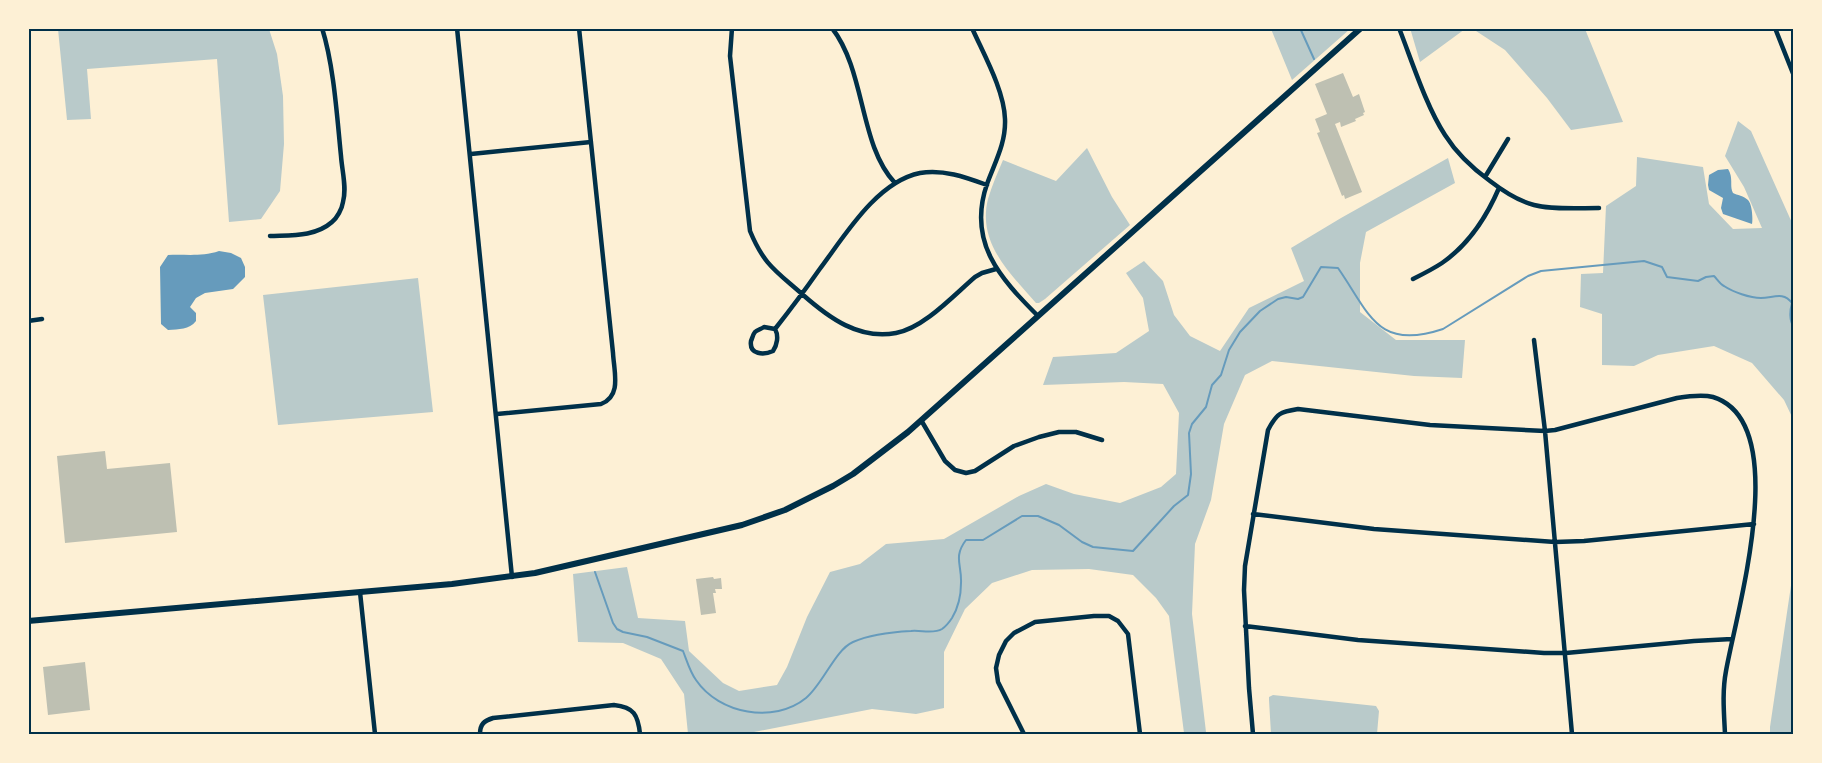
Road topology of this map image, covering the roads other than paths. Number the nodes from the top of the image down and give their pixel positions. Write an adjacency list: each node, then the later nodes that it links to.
1 (322, 28): 19 (street)
2 (457, 28): 13 (street)
3 (579, 28): 12 (street)
4 (732, 28): 22 (street)
5 (832, 28): 15 (street)
6 (972, 28): 16 (street)
7 (1361, 28): 23 (street)
8 (1399, 28): 14 (street)
9 (1775, 28): 10 (street)
10 (1794, 76)
11 (1508, 139): 14 (street)
12 (591, 142): 13 (street); 28 (street)
13 (471, 154): 28 (street)
14 (1485, 177): 17 (street)
15 (895, 183): 16 (street); 22 (street)
16 (987, 184): 20 (street)
17 (1499, 188): 18 (street); 21 (street)
18 (1599, 208)
19 (270, 236)
20 (996, 269): 22 (street); 23 (street)
21 (1413, 279)
22 (802, 294): 26 (street)
23 (1038, 316): 29 (street)
24 (42, 319): 25 (street)
25 (28, 321)
26 (775, 329): 26 (street)
27 (1534, 340): 30 (street)
28 (497, 414): 35 (street)
29 (921, 420): 31 (street); 35 (street)
30 (1545, 431): 32 (street); 33 (street); 34 (street)
31 (1102, 440)
32 (1253, 514): 34 (street); 38 (street)
33 (1754, 524): 34 (street); 39 (street)
34 (1555, 542): 40 (street)
35 (512, 577): 36 (street)
36 (360, 592): 37 (street); 41 (street)
37 (28, 621)
38 (1245, 626): 40 (street); 46 (street)
39 (1732, 639): 40 (street); 48 (street)
40 (1566, 653): 47 (street)
41 (375, 735)
42 (480, 735): 43 (street)
43 (640, 735)
44 (1024, 735): 45 (street)
45 (1140, 735)
46 (1253, 735)
47 (1572, 735)
48 (1725, 735)

